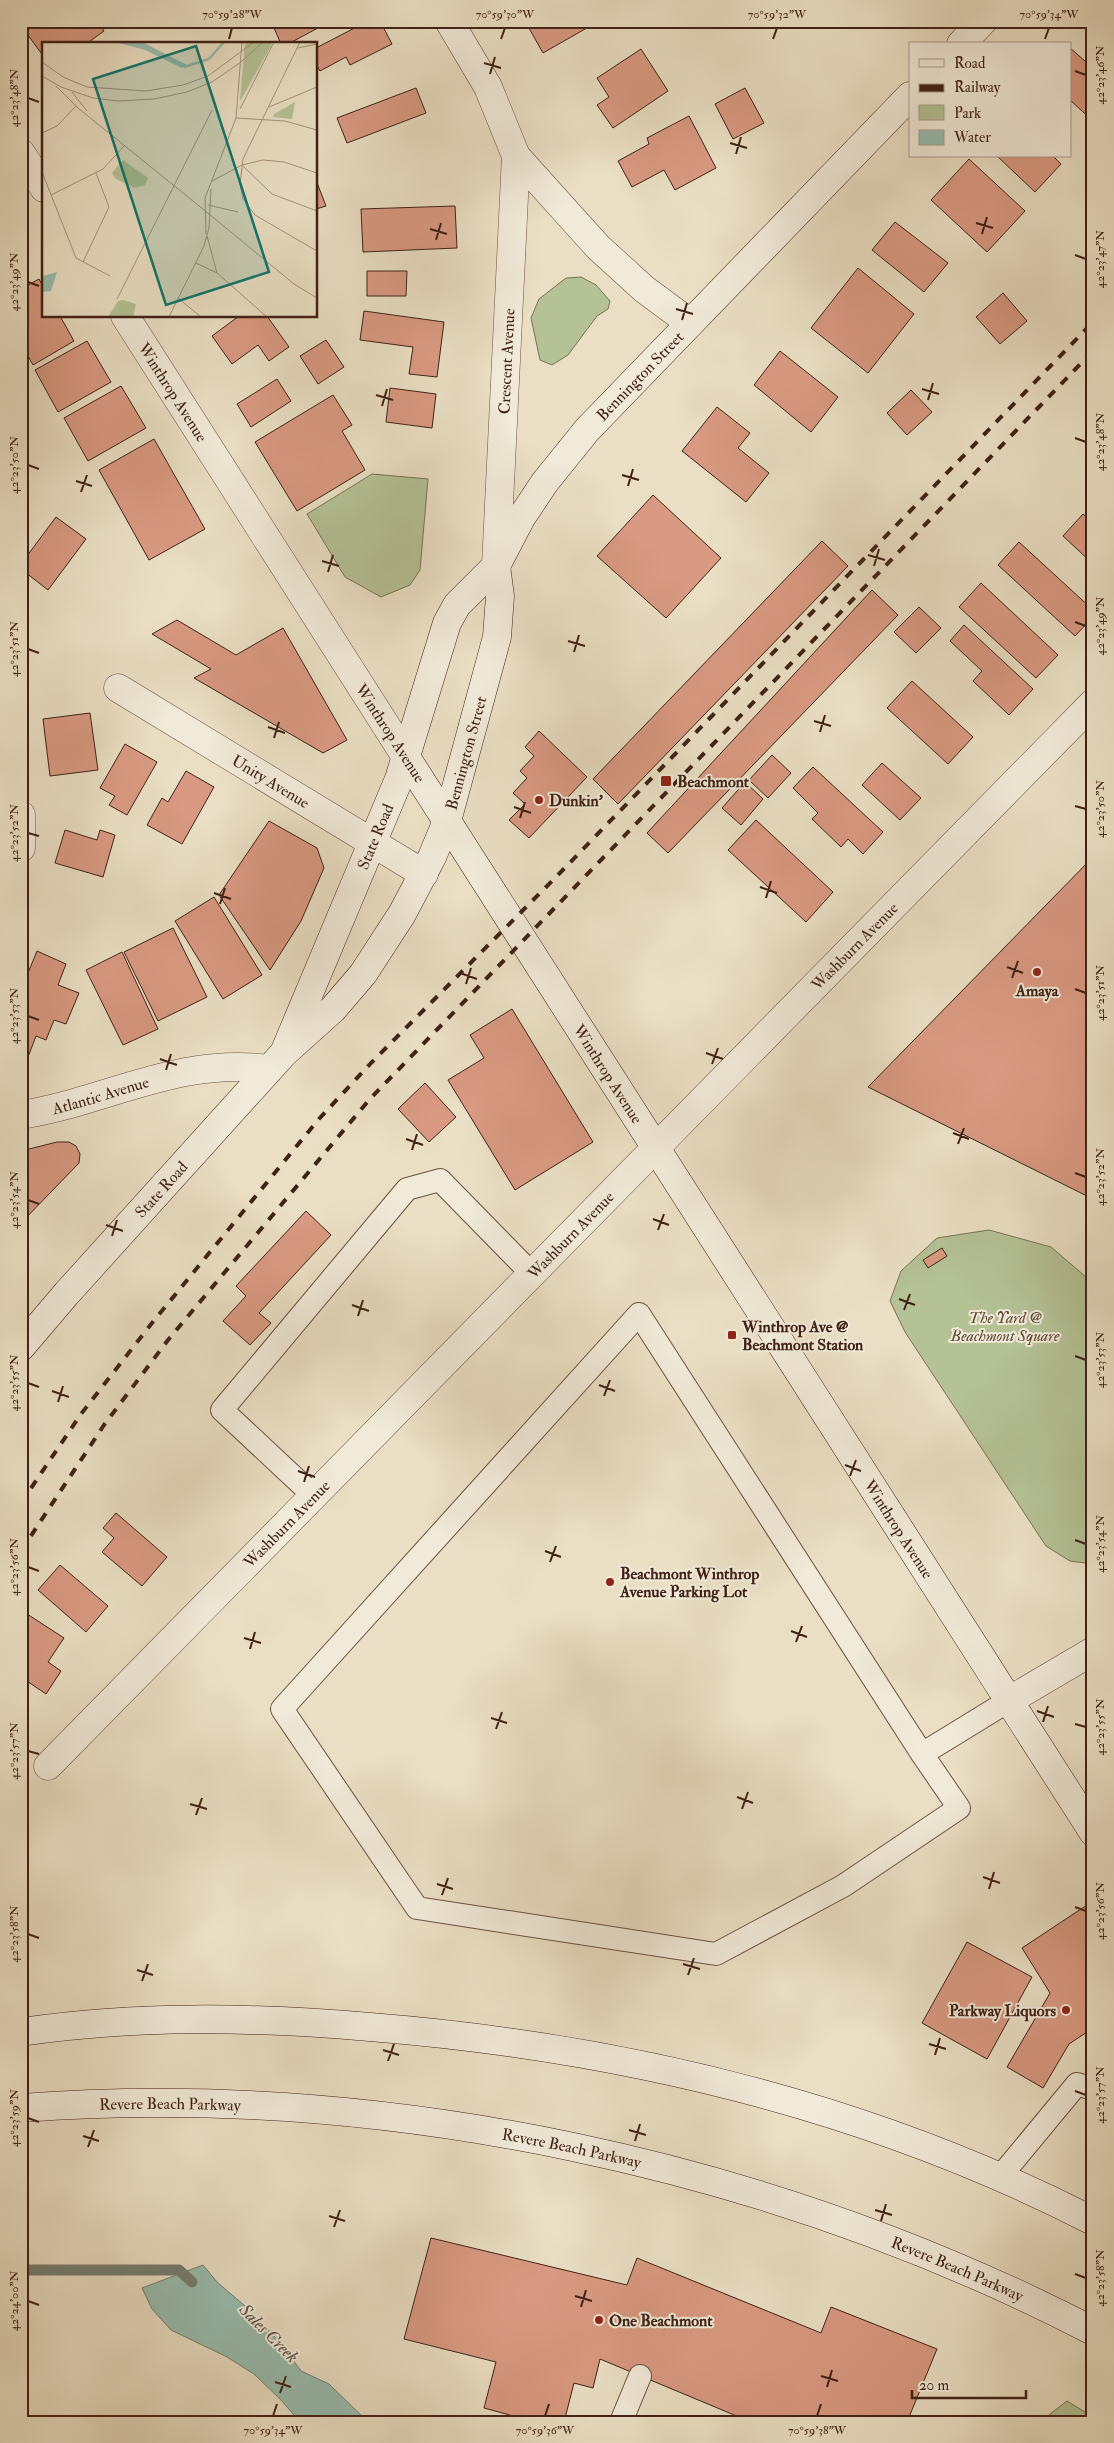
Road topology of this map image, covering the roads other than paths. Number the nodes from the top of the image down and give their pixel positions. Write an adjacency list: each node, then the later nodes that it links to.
1 (449, 21): 4 (main road, Crescent Avenue)
2 (909, 97): 7 (main road, Bennington Street)
3 (21, 153): 5 (main road)
4 (516, 156): 7 (main road, Crescent Avenue); 8 (main road, Crescent Avenue)
5 (42, 185)
6 (126, 318): 11 (main road, Winthrop Avenue)
7 (690, 324): 8 (main road, Bennington Street)
8 (496, 566): 11 (main road, Bennington Street); 13 (main road, Bennington Street)
9 (118, 688): 14 (main road, Unity Avenue)
10 (1093, 703): 19 (main road, Washburn Avenue)
11 (406, 758): 13 (main road, Winthrop Avenue); 14 (main road, State Road)
12 (21, 815): 15 (main road)
13 (447, 821): 16 (main road, State Road); 19 (main road, Winthrop Avenue)
14 (372, 844): 16 (main road, Unity Avenue); 17 (main road, State Road)
15 (21, 848)
16 (424, 874): 17 (main road, State Road)
17 (276, 1061): 18 (main road, Atlantic Avenue); 21 (main road, State Road)
18 (21, 1115)
19 (656, 1148): 20 (main road, Washburn Avenue); 24 (main road, Winthrop Avenue)
20 (532, 1274): 22 (main road, Washburn Avenue); 22 (lane)
21 (21, 1347)
22 (314, 1496): 26 (main road, Washburn Avenue)
23 (1093, 1651): 24 (main road)
24 (1010, 1700): 25 (lane); 27 (main road, Winthrop Avenue)
25 (922, 1754): 25 (lane)
26 (48, 1766)
27 (1093, 1832)
28 (21, 2032): 31 (main road)
29 (1093, 2089): 31 (lane)
30 (21, 2108): 35 (main road, Revere Beach Parkway)
31 (1000, 2176): 32 (main road)
32 (1066, 2207): 33 (main road); 34 (main road)
33 (1093, 2217)
34 (1093, 2221)
35 (1093, 2331)
36 (640, 2376): 37 (lane)
37 (621, 2422)

